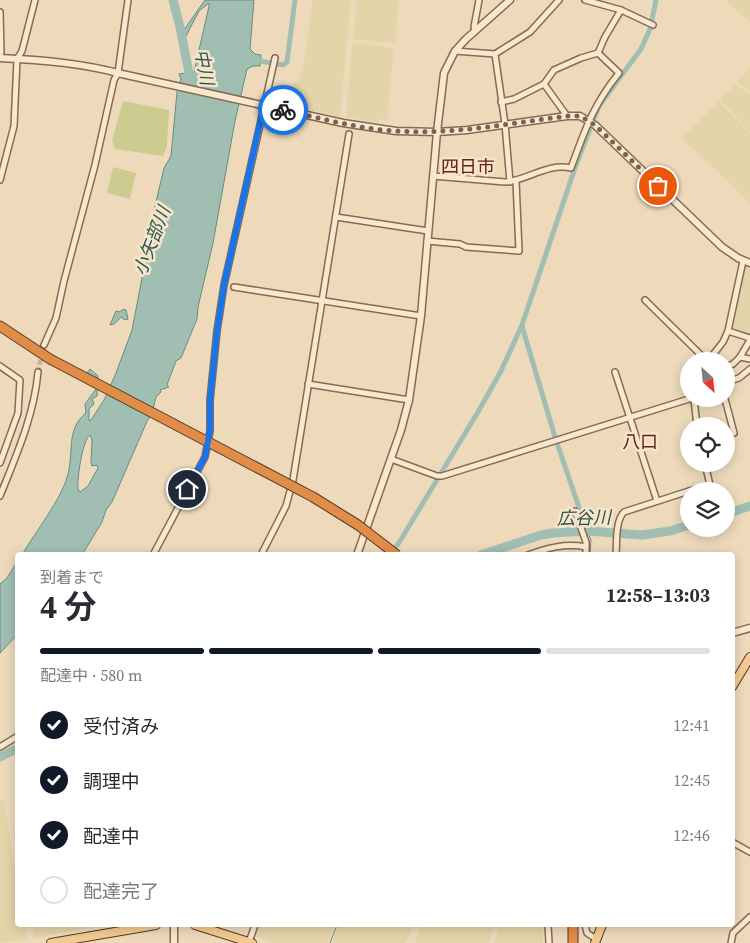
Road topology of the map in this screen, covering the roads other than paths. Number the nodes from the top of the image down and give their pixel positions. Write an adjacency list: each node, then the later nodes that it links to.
1 (35, 0): 16 (street)
2 (128, 0): 17 (street)
3 (479, 0): 10 (street)
4 (510, 0): 10 (street)
5 (559, 0): 12 (street)
6 (586, 0): 7 (street)
7 (621, 10): 9 (street); 13 (street)
8 (0, 12): 14 (street)
9 (653, 25)
10 (476, 30): 11 (street)
11 (455, 51): 12 (street); 24 (street)
12 (496, 54): 19 (street)
13 (598, 54): 18 (street); 22 (street)
14 (1, 55): 16 (street)
15 (275, 58): 20 (street)
16 (17, 59): 17 (street); 27 (street)
17 (120, 74): 20 (street); 41 (street)
18 (544, 84): 19 (street); 21 (street)
19 (501, 102): 23 (street)
20 (263, 105): 24 (street); 63 (street)
21 (568, 116): 22 (street); 23 (street)
22 (591, 122): 28 (street); 33 (street)
23 (505, 124): 24 (street); 29 (street)
24 (437, 132): 26 (street)
25 (349, 134): 30 (street)
26 (433, 176): 29 (street); 31 (street)
27 (0, 180)
28 (516, 181): 29 (street); 32 (street)
29 (510, 182)
30 (336, 217): 31 (street); 36 (street)
31 (428, 231): 32 (street)
32 (427, 241): 37 (street)
33 (747, 262): 39 (street)
34 (234, 287): 36 (street)
35 (645, 300): 42 (street)
36 (322, 301): 37 (street); 52 (street)
37 (421, 316): 53 (street)
38 (0, 326): 66 (highway, bridge)
39 (728, 331): 40 (street); 43 (street)
40 (750, 339): 44 (street)
41 (44, 345)
42 (699, 352)
43 (714, 352)
44 (740, 357): 45 (street); 46 (street)
45 (750, 359)
46 (735, 362)
47 (0, 366): 57 (street)
48 (750, 369): 51 (street)
49 (38, 372): 59 (street)
50 (615, 372): 55 (street)
51 (735, 379)
52 (308, 384): 53 (street); 64 (street)
53 (409, 400): 56 (street)
54 (680, 402): 55 (street)
55 (629, 417): 56 (street); 60 (street)
56 (391, 459): 65 (street)
57 (0, 463)
58 (680, 494): 60 (street)
59 (0, 496)
60 (656, 501): 69 (street)
61 (575, 511): 62 (street)
62 (586, 547): 67 (street); 68 (street)
63 (155, 552)
64 (263, 552)
65 (358, 552)
66 (393, 552)
67 (536, 552)
68 (586, 552)
69 (616, 552)
70 (750, 628): 71 (street)
71 (735, 632)
72 (750, 657): 73 (main road)
73 (735, 682)
74 (15, 738): 75 (street)
75 (0, 747)
76 (735, 844): 77 (street)
77 (750, 852)
78 (750, 917): 92 (street)
79 (144, 927): 88 (main road)
80 (174, 927): 89 (street)
81 (201, 927): 87 (main road)
82 (254, 927): 87 (street)
83 (548, 927): 90 (street)
84 (573, 927): 91 (highway)
85 (586, 927): 86 (street)
86 (598, 935)
87 (250, 942)
88 (51, 943)
89 (174, 943)
90 (549, 943)
91 (573, 943)
92 (731, 943)

